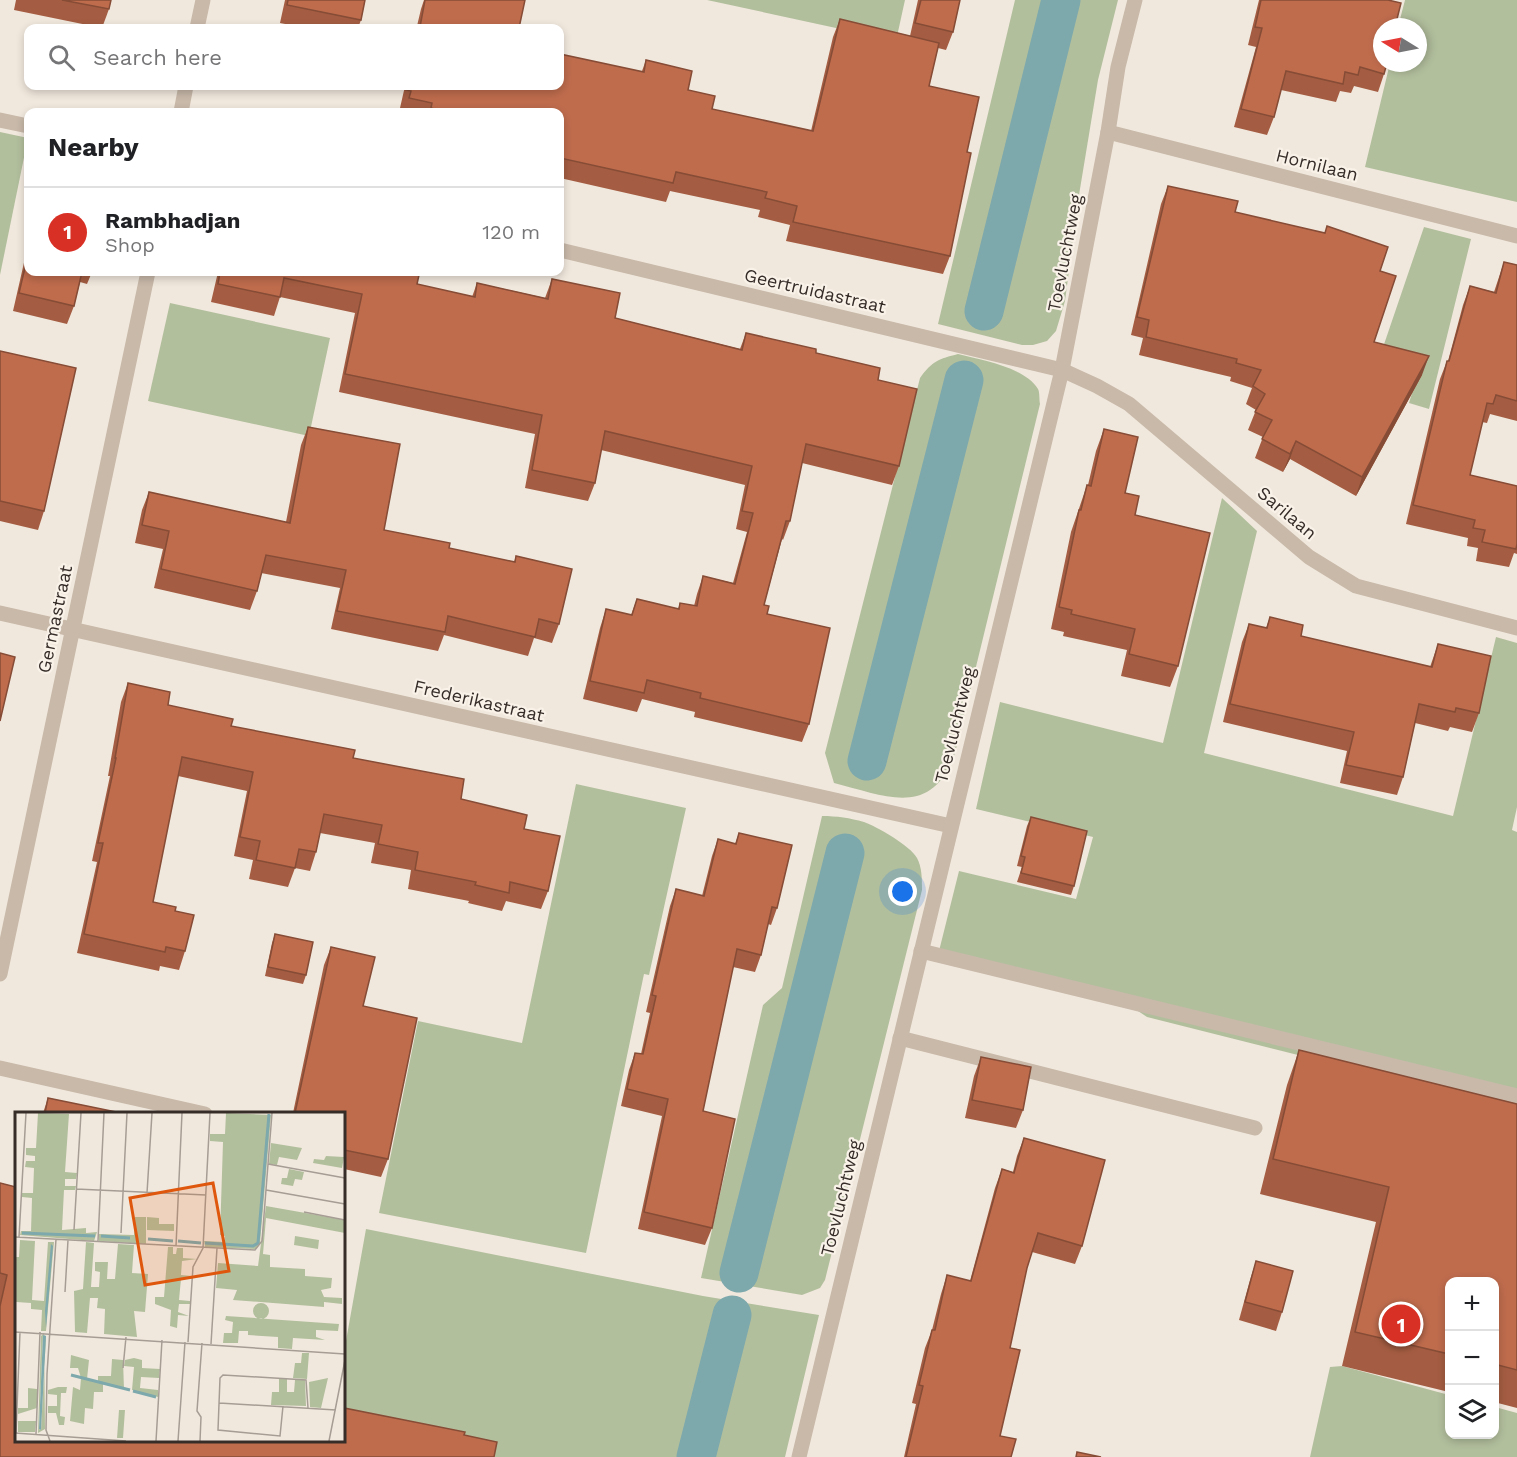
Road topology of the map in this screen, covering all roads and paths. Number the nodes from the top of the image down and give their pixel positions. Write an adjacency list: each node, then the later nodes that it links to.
1 (202, 0): 3 (street)
2 (1135, 0): 8 (street, Toevluchtweg)
3 (198, 24)
4 (185, 90): 5 (street)
5 (182, 108)
6 (0, 120): 7 (street)
7 (24, 125)
8 (1108, 132): 9 (street, Hornilaan); 12 (street, Toevluchtweg)
9 (1517, 236)
10 (564, 251): 12 (street, Geertruidastraat)
11 (147, 276): 15 (street, Germastraat)
12 (1062, 370): 14 (street, Sarilaan); 16 (street, Toevluchtweg)
13 (0, 613): 15 (street, Frederikastraat)
14 (1517, 628)
15 (72, 630): 16 (street, Frederikastraat); 18 (street, Germastraat)
16 (951, 826): 17 (street, Toevluchtweg)
17 (921, 951): 19 (street, Toevluchtweg); 21 (street)
18 (0, 974)
19 (900, 1038): 23 (street); 24 (street, Toevluchtweg)
20 (0, 1068): 22 (street)
21 (1517, 1096)
22 (200, 1112)
23 (1255, 1128)
24 (799, 1457)

